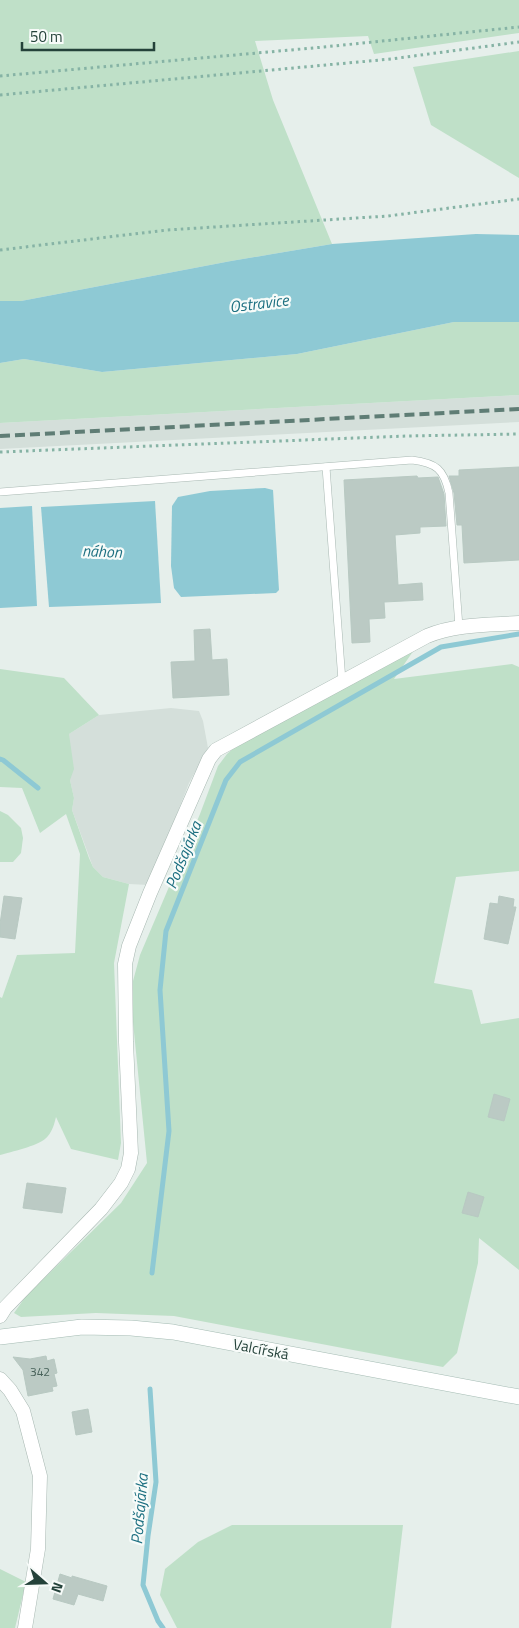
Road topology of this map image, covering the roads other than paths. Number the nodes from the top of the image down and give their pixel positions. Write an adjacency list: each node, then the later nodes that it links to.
1 (326, 467): 2 (lane); 4 (lane); 5 (lane)
2 (0, 492)
3 (519, 623): 4 (street)
4 (458, 627): 5 (street)
5 (342, 681): 6 (street)
6 (0, 1316)
7 (0, 1337): 9 (main road, Valcířská)
8 (0, 1379): 10 (street)
9 (519, 1398)
10 (25, 1628)

